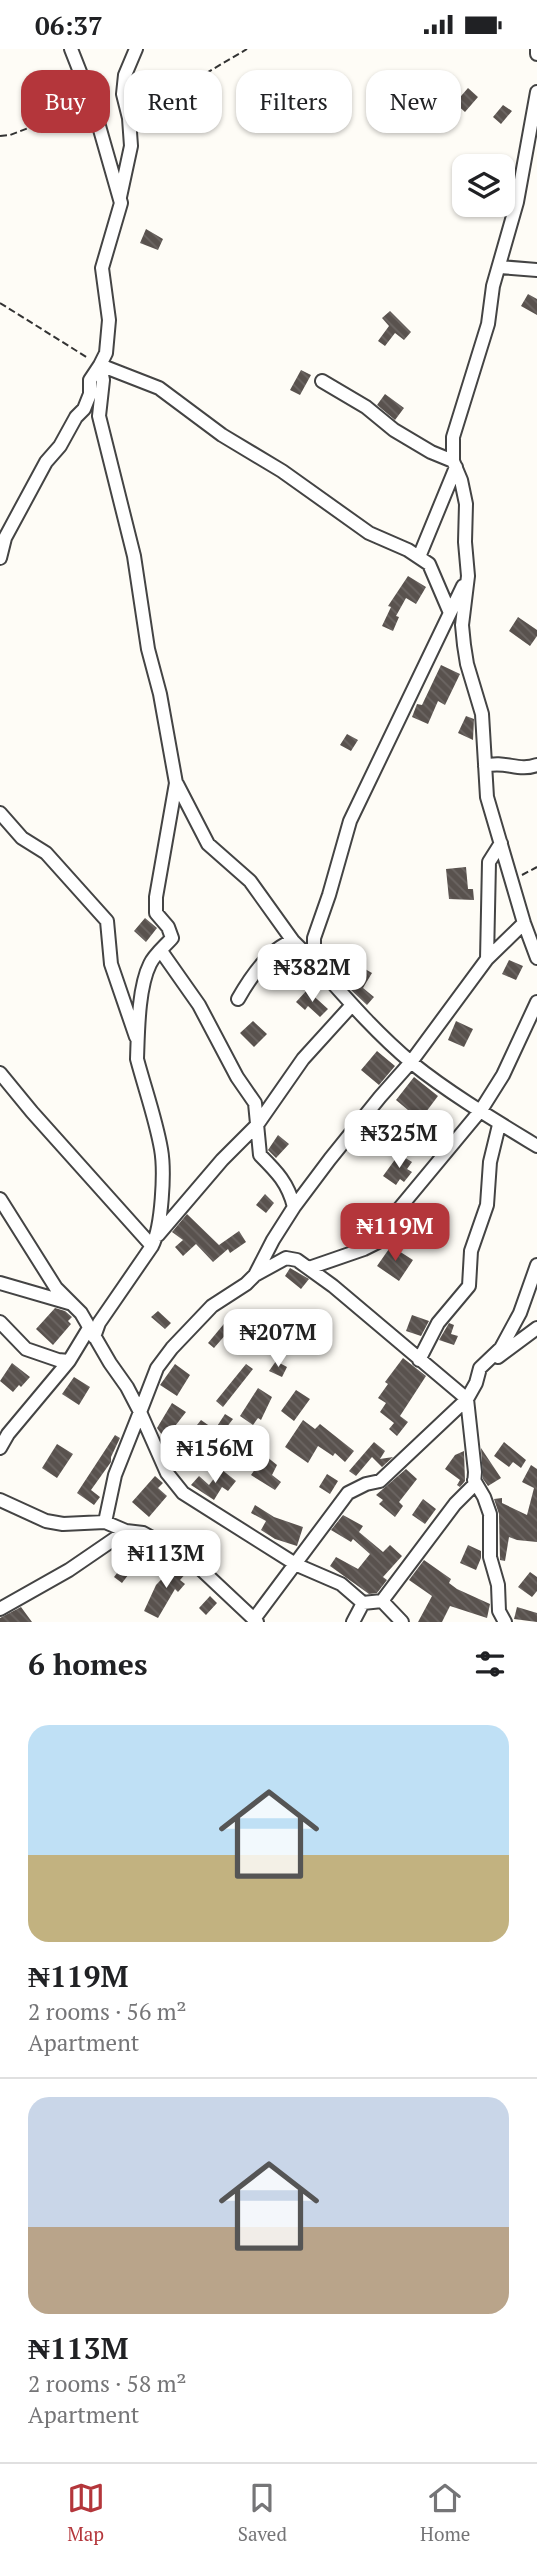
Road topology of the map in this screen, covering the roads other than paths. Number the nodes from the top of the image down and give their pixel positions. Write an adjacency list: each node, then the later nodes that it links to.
1 (71, 49): 6 (street)
2 (136, 49): 6 (street)
3 (537, 49): 4 (street)
4 (537, 54)
5 (537, 92): 7 (street)
6 (120, 198): 9 (street)
7 (500, 267): 8 (street); 11 (street)
8 (537, 270)
9 (100, 365): 12 (street); 13 (street); 18 (street)
10 (322, 381): 11 (street)
11 (454, 464): 12 (street); 14 (street)
12 (419, 557): 15 (street)
13 (0, 558)
14 (468, 576): 15 (street); 17 (street)
15 (450, 613): 26 (street)
16 (537, 765): 17 (street)
17 (485, 766): 20 (street)
18 (176, 783): 22 (street); 23 (street)
19 (0, 813): 30 (street)
20 (501, 843): 21 (street); 25 (street)
21 (524, 923): 24 (street); 25 (street)
22 (293, 941): 26 (street); 27 (street)
23 (161, 951): 30 (street); 34 (street)
24 (537, 958)
25 (487, 959): 31 (street)
26 (314, 962): 29 (street)
27 (238, 999)
28 (537, 1002): 33 (street)
29 (352, 1005): 31 (street); 34 (street)
30 (138, 1044): 39 (street)
31 (411, 1062): 33 (street); 38 (street)
32 (0, 1073): 39 (street)
33 (481, 1110): 35 (street); 41 (street)
34 (257, 1125): 38 (street); 39 (street)
35 (499, 1125): 36 (street); 48 (street)
36 (537, 1146)
37 (0, 1199): 44 (street)
38 (294, 1207): 42 (street)
39 (155, 1241): 47 (street)
40 (537, 1265): 50 (street)
41 (309, 1268): 42 (street); 48 (street)
42 (255, 1275): 52 (street)
43 (0, 1283): 44 (street)
44 (70, 1303): 47 (street)
45 (0, 1322): 49 (street)
46 (537, 1328): 50 (street)
47 (92, 1333): 49 (street); 52 (street)
48 (419, 1360): 51 (street)
49 (69, 1361): 53 (street)
50 (480, 1368): 51 (street)
51 (467, 1399): 54 (street); 58 (street)
52 (139, 1412): 56 (street); 58 (street)
53 (0, 1448)
54 (474, 1480): 59 (street); 63 (street)
55 (0, 1500): 56 (street)
56 (106, 1522): 57 (street)
57 (126, 1531): 61 (street); 62 (street)
58 (297, 1565): 60 (street); 62 (street)
59 (382, 1601): 60 (street); 65 (street)
60 (363, 1603): 64 (street)
61 (0, 1609)
62 (255, 1621)
63 (508, 1621)
64 (353, 1622)
65 (402, 1622)

